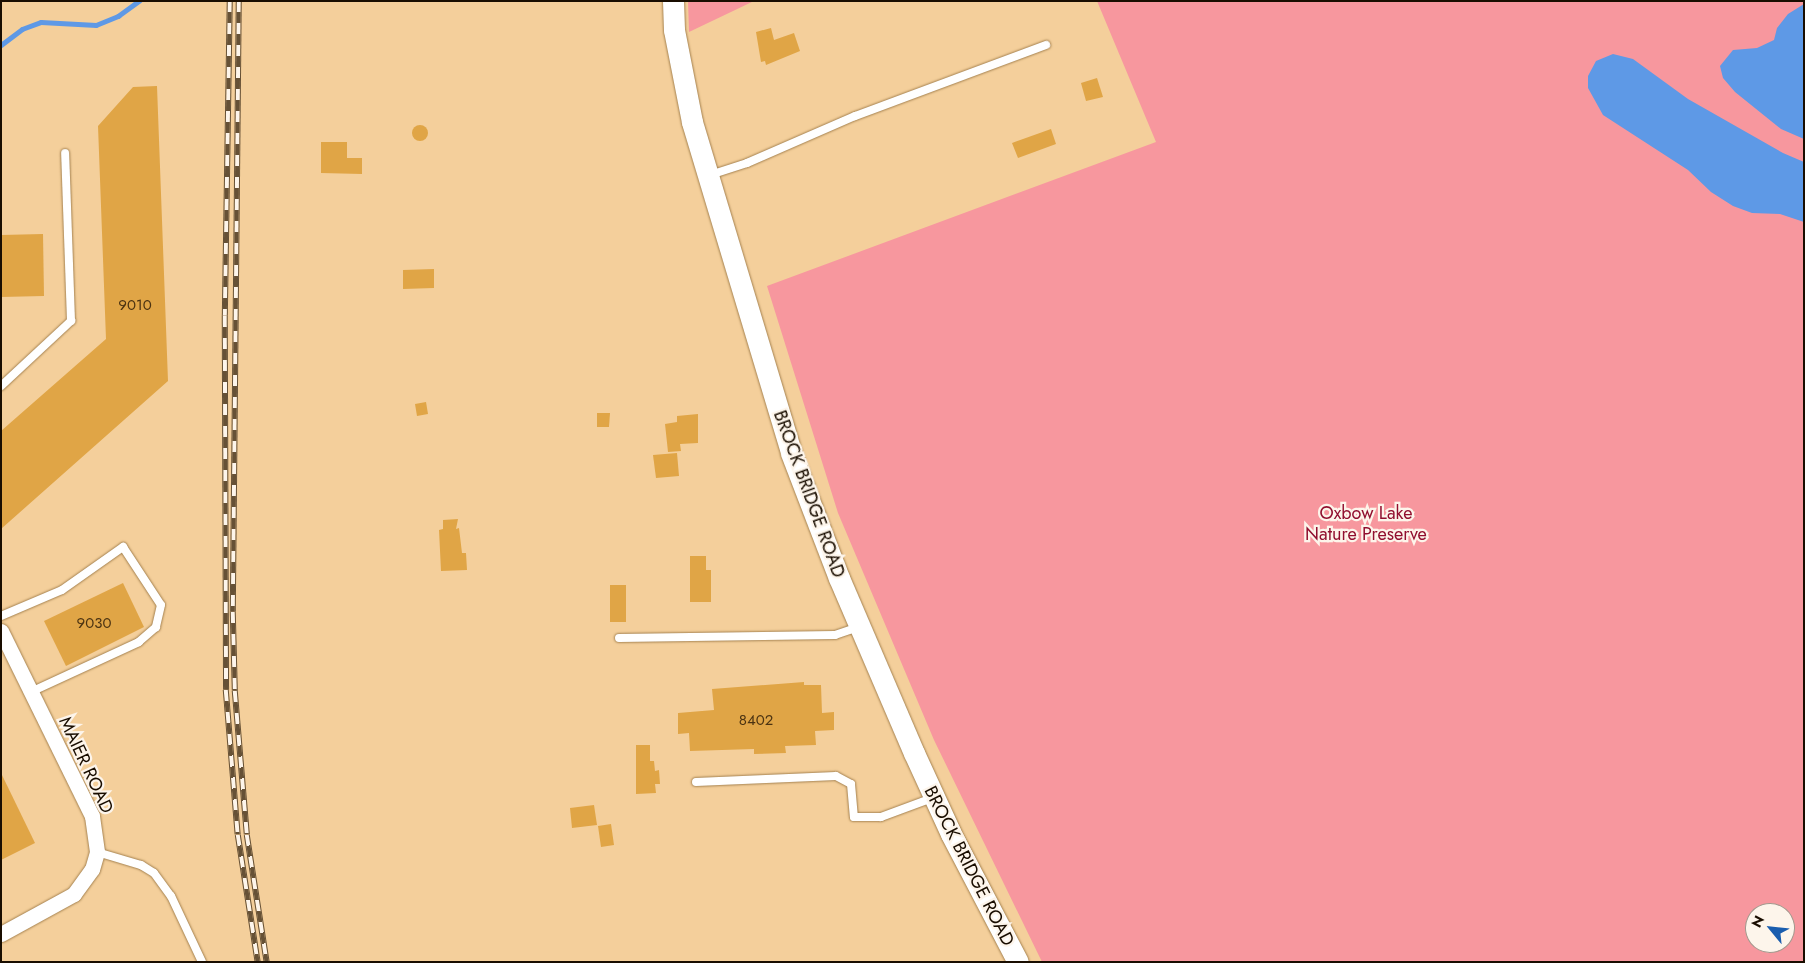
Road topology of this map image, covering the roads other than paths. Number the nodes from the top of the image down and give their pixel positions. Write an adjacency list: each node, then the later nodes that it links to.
1 (673, 1): 4 (street, BROCK BRIDGE ROAD)
2 (1046, 45): 4 (lane)
3 (65, 154): 5 (lane)
4 (708, 175): 7 (street, BROCK BRIDGE ROAD)
5 (1, 386)
6 (1, 616): 10 (lane)
7 (860, 626): 9 (lane); 12 (street, BROCK BRIDGE ROAD)
8 (1, 630): 10 (street, MAIER ROAD)
9 (619, 638)
10 (31, 692): 13 (street, MAIER ROAD)
11 (696, 782): 12 (lane)
12 (934, 797): 16 (street, BROCK BRIDGE ROAD)
13 (97, 852): 14 (street, MAIER ROAD); 15 (lane)
14 (1, 934)
15 (202, 962)
16 (1018, 962)

